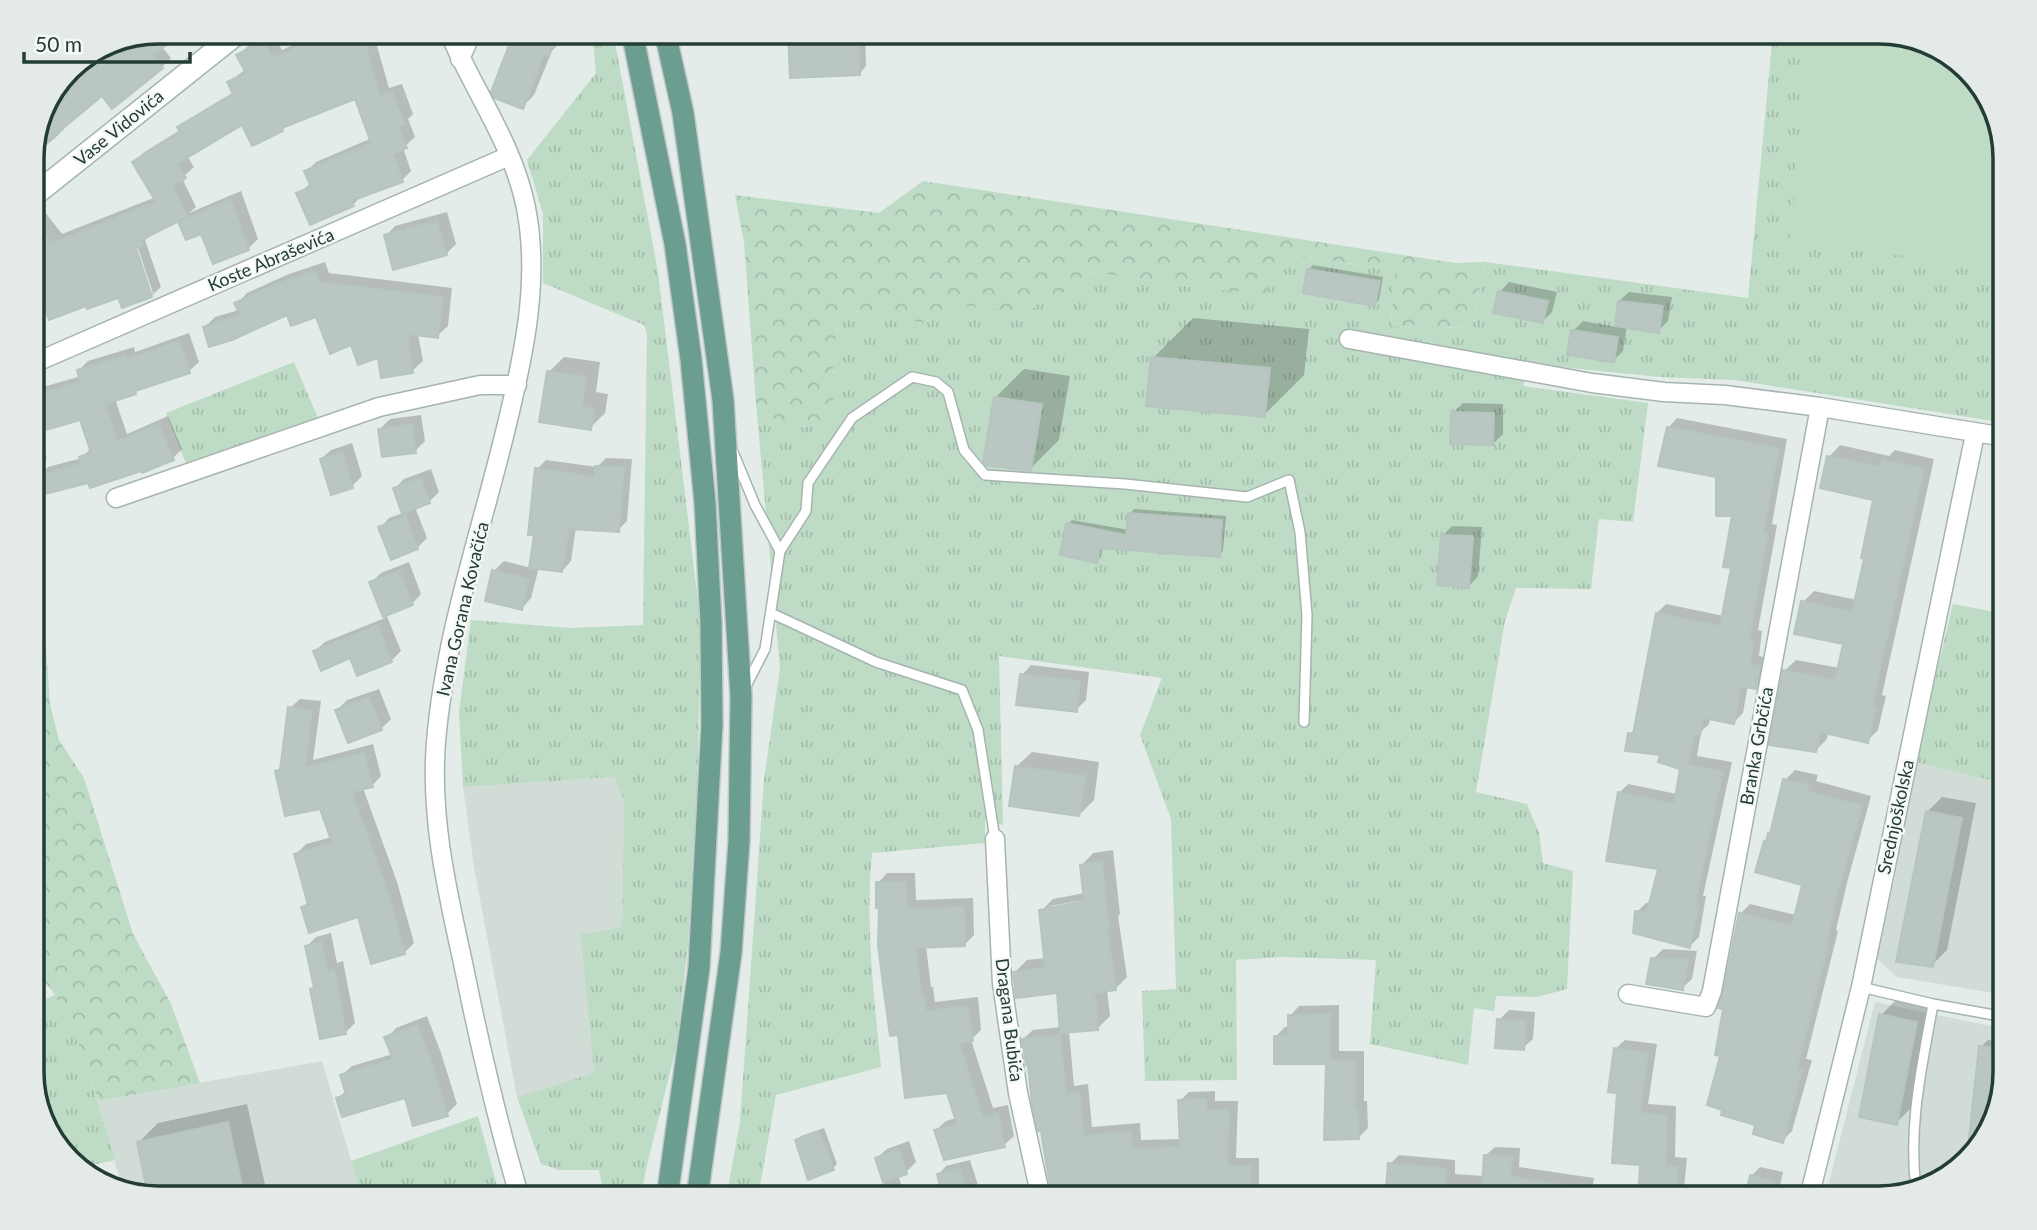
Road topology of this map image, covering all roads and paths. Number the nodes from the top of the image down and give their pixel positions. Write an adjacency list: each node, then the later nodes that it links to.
1 (224, 44): 8 (street, Vase Vidovića)
2 (454, 44): 6 (street, Ivana Gorana Kovačića)
3 (466, 44): 6 (street)
4 (634, 44): 28 (main road)
5 (668, 44): 13 (main road)
6 (460, 58): 7 (street, Ivana Gorana Kovačića)
7 (509, 156): 10 (street, Koste Abraševića); 11 (street, Ivana Gorana Kovačića)
8 (44, 187)
9 (1349, 339): 12 (street)
10 (44, 359)
11 (516, 385): 16 (street); 27 (street, Ivana Gorana Kovačića)
12 (1819, 407): 14 (street); 23 (street, Branka Grbčića)
13 (725, 433): 17 (lane); 19 (main road)
14 (1975, 434): 15 (street); 22 (street, Srednjoškolska)
15 (1993, 436)
16 (116, 498)
17 (780, 551): 18 (lane); 20 (lane)
18 (771, 613): 19 (lane); 21 (lane)
19 (741, 696): 29 (main road)
20 (1304, 722)
21 (995, 839): 30 (street, Dragana Bubića)
22 (1861, 987): 24 (lane); 31 (street, Srednjoškolska)
23 (1628, 994)
24 (1933, 1004): 25 (lane); 26 (lane)
25 (1993, 1015)
26 (1915, 1180)
27 (517, 1186)
28 (669, 1186)
29 (699, 1186)
30 (1038, 1186)
31 (1812, 1186)

